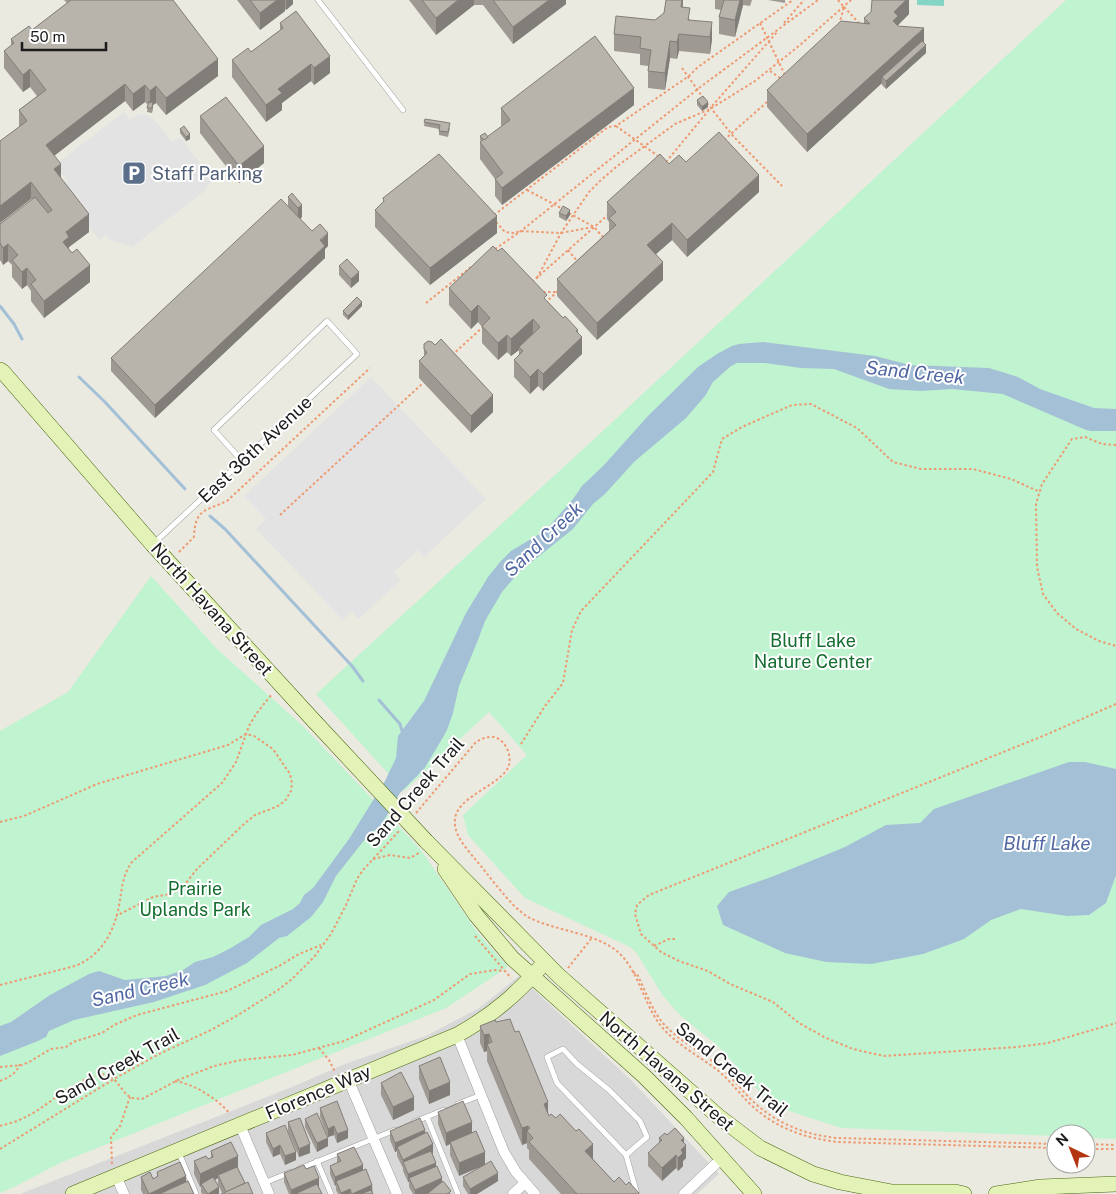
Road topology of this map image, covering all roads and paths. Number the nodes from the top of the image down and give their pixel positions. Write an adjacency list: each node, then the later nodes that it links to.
1 (318, 0): 23 (lane)
2 (793, 0): 8 (path)
3 (804, 0): 9 (path)
4 (818, 0): 9 (path)
5 (838, 0): 7 (path)
6 (851, 0): 7 (path)
7 (844, 7): 10 (path); 11 (path); 14 (path)
8 (760, 23): 12 (path); 17 (path)
9 (782, 26): 12 (path); 13 (path)
10 (861, 26)
11 (837, 32)
12 (767, 38): 13 (path); 20 (path)
13 (769, 41): 14 (path); 22 (path)
14 (779, 63): 16 (path); 18 (path)
15 (682, 68): 17 (path)
16 (769, 70): 19 (path); 22 (path)
17 (689, 76): 20 (path); 24 (path)
18 (785, 76)
19 (782, 78)
20 (699, 88): 22 (path); 26 (path)
21 (767, 102): 25 (path)
22 (710, 109): 25 (path); 28 (path); 30 (path)
23 (403, 110)
24 (616, 126): 26 (path); 32 (path)
25 (731, 134): 27 (path); 31 (path)
26 (633, 139): 28 (path); 33 (path)
27 (725, 140)
28 (644, 147): 29 (path); 35 (path)
29 (659, 157)
30 (666, 162)
31 (782, 186)
32 (526, 190): 33 (path); 37 (path)
33 (553, 204): 35 (path); 37 (path)
34 (609, 214): 36 (path)
35 (572, 215): 36 (path); 38 (path)
36 (594, 227): 38 (path); 39 (path); 41 (path)
37 (520, 231): 38 (path); 40 (path)
38 (561, 232): 44 (path)
39 (605, 239)
40 (493, 250)
41 (568, 250): 42 (path); 44 (path)
42 (578, 262)
43 (472, 267): 49 (path)
44 (537, 278): 45 (path)
45 (531, 284)
46 (564, 286): 48 (path)
47 (538, 292): 48 (path)
48 (557, 292): 50 (path)
49 (426, 303)
50 (542, 306)
51 (483, 327): 52 (path)
52 (452, 355)
53 (1, 367): 60 (main road, North Havana Street)
54 (370, 368): 61 (path)
55 (423, 382): 59 (path)
56 (1116, 445): 58 (path)
57 (242, 461): 57 (lane, East 36th Avenue); 60 (lane, East 36th Avenue)
58 (1040, 492): 62 (path); 66 (path)
59 (280, 515)
60 (153, 545): 70 (main road, North Havana Street, bridge)
61 (179, 552)
62 (1116, 646)
63 (274, 692): 65 (path)
64 (1116, 704): 76 (path)
65 (246, 734): 68 (path); 72 (path); 72 (path)
66 (521, 744)
67 (412, 818): 73 (path, Sand Creek Trail)
68 (0, 822)
69 (399, 832): 71 (path, Sand Creek Trail)
70 (424, 846): 71 (path); 77 (main road, North Havana Street); 81 (main road, North Havana Street)
71 (373, 859): 75 (path, Sand Creek Trail)
72 (116, 916): 82 (path)
73 (591, 939): 78 (path); 79 (path, Sand Creek Trail)
74 (676, 939): 76 (path)
75 (324, 944): 86 (path); 88 (path, Sand Creek Trail)
76 (654, 946): 83 (path)
77 (546, 962): 81 (main road, Florence Way); 128 (main road, North Havana Street)
78 (568, 968)
79 (632, 971): 100 (path); 103 (path, Sand Creek Trail)
80 (507, 974): 85 (path)
81 (533, 976): 84 (main road, Florence Way); 109 (main road, North Havana Street)
82 (0, 985)
83 (1116, 1023)
84 (457, 1035): 89 (main road, Florence Way); 92 (street)
85 (319, 1048): 89 (path); 91 (path)
86 (20, 1064): 87 (path); 90 (path)
87 (0, 1067)
88 (114, 1079): 93 (path); 97 (path); 104 (path, Sand Creek Trail)
89 (348, 1079): 96 (main road, Florence Way); 99 (street)
90 (0, 1081)
91 (175, 1081): 93 (path); 96 (path)
92 (481, 1095): 94 (lane); 113 (street)
93 (130, 1098): 111 (path)
94 (427, 1117): 95 (lane); 122 (lane)
95 (409, 1124)
96 (240, 1125): 107 (main road, Florence Way); 112 (street)
97 (0, 1126)
98 (400, 1127): 99 (lane)
99 (374, 1138): 110 (lane); 121 (street)
100 (1046, 1144)
101 (1096, 1145): 102 (path)
102 (1116, 1145)
103 (1046, 1148)
104 (0, 1149)
105 (1096, 1149): 106 (path)
106 (1116, 1149)
107 (178, 1151): 111 (main road, Florence Way); 118 (lane)
108 (626, 1155): 108 (lane); 125 (lane)
109 (722, 1158): 126 (street); 127 (main road, North Havana Street)
110 (317, 1161): 112 (lane); 120 (lane)
111 (116, 1176): 116 (main road, Florence Way); 117 (street)
112 (264, 1183): 119 (street)
113 (525, 1183): 123 (street); 124 (street)
114 (1116, 1184): 115 (main road)
115 (1067, 1190): 129 (main road)
116 (73, 1194)
117 (124, 1194)
118 (196, 1194)
119 (269, 1194)
120 (331, 1194)
121 (397, 1194)
122 (458, 1194)
123 (513, 1194)
124 (535, 1194)
125 (637, 1194)
126 (684, 1194)
127 (754, 1194)
128 (964, 1194)
129 (996, 1194)

